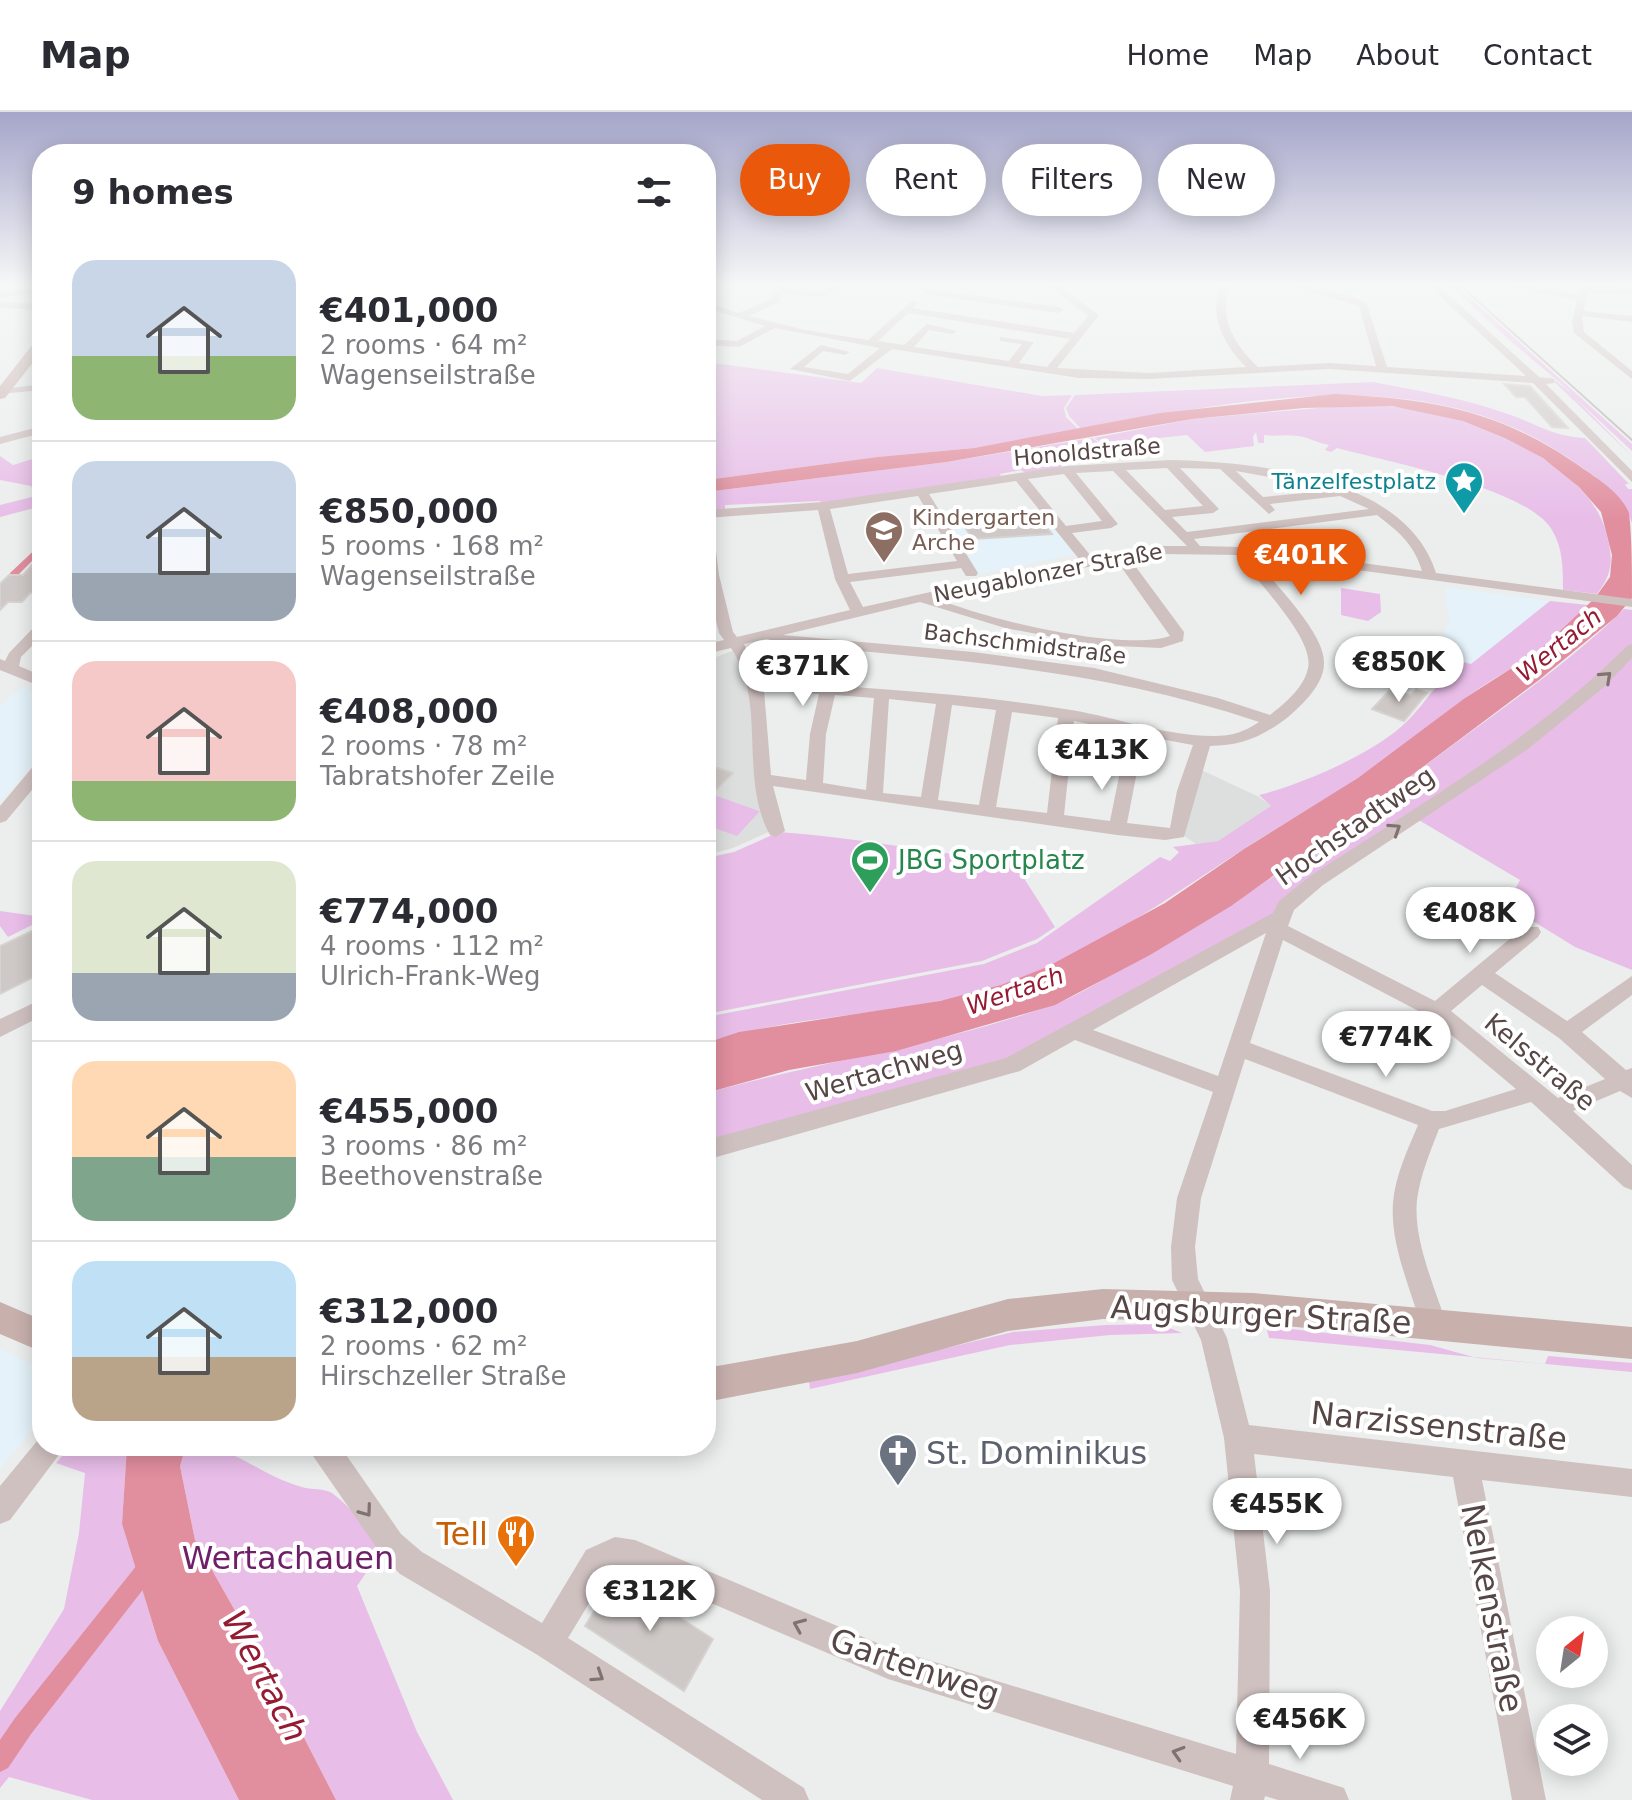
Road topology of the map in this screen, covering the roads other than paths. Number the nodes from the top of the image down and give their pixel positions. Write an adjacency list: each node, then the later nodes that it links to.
1 (25, 365): 19 (main road)
2 (800, 365): 15 (street)
3 (832, 365): 15 (street)
4 (864, 365): 15 (street)
5 (1004, 365): 11 (street)
6 (1054, 365): 14 (street)
7 (1250, 365): 12 (street)
8 (1381, 365): 13 (street)
9 (1519, 365): 16 (street)
10 (1532, 365): 17 (street)
11 (1011, 366): 14 (street)
12 (1254, 369): 13 (street); 14 (street)
13 (1382, 369): 16 (street)
14 (1049, 371)
15 (821, 374)
16 (1536, 380): 17 (street); 28 (street)
17 (1550, 381): 22 (street)
18 (32, 388): 19 (street)
19 (2, 393)
20 (32, 432): 21 (street)
21 (0, 441)
22 (1632, 460)
23 (1170, 464): 24 (street, Honoldstraße); 25 (street, Honoldstraße); 35 (street)
24 (1223, 465): 30 (street, Honoldstraße); 31 (street)
25 (1115, 466): 26 (street, Honoldstraße); 35 (street)
26 (1067, 470): 27 (street, Honoldstraße); 37 (street)
27 (1019, 477): 29 (street, Honoldstraße); 37 (street)
28 (1632, 478)
29 (921, 491): 32 (street, Honoldstraße); 43 (street)
30 (1347, 493): 31 (street); 33 (street, Honoldstraße)
31 (1260, 501): 36 (street)
32 (823, 506): 34 (street, Honoldstraße); 45 (street)
33 (1382, 511): 36 (street); 44 (street, Honoldstraße)
34 (716, 513)
35 (1161, 514): 38 (street)
36 (1283, 524): 38 (street)
37 (1062, 530): 42 (street)
38 (1184, 536): 39 (street)
39 (1196, 548): 40 (street, Neugablonzer Straße); 41 (street, Neugablonzer Straße)
40 (1242, 551): 44 (street, Neugablonzer Straße); 64 (street)
41 (1120, 555): 42 (street, Neugablonzer Straße); 47 (street)
42 (1088, 561): 46 (street, Neugablonzer Straße)
43 (964, 564): 45 (street); 46 (street)
44 (1431, 578): 49 (street, Neugablonzer Straße)
45 (842, 579): 50 (street)
46 (981, 584): 47 (street, Neugablonzer Straße)
47 (922, 597): 50 (street, Neugablonzer Straße)
48 (716, 599): 53 (street)
49 (1632, 603)
50 (858, 612): 51 (street, Neugablonzer Straße)
51 (769, 632): 53 (street, Neugablonzer Straße); 64 (street, Bachschmidstraße)
52 (32, 637): 56 (street)
53 (734, 641): 54 (street, Neugablonzer Straße); 58 (street)
54 (716, 646)
55 (1632, 649): 77 (street, Hochstadtweg, one-way to 55)
56 (6, 666): 57 (street)
57 (32, 678)
58 (756, 685): 59 (street); 68 (street)
59 (828, 690): 60 (street); 69 (street)
60 (882, 693): 61 (street); 70 (street)
61 (945, 700): 62 (street); 71 (street)
62 (1005, 706): 63 (street); 72 (street)
63 (1067, 714): 65 (street); 74 (street)
64 (1271, 721): 66 (street)
65 (1137, 728): 66 (street); 75 (street)
66 (1203, 741): 75 (street)
67 (32, 779): 73 (street)
68 (763, 779): 69 (street); 76 (street)
69 (814, 786): 70 (street)
70 (874, 797): 71 (street)
71 (929, 804): 72 (street)
72 (986, 812): 74 (street)
73 (0, 817)
74 (1055, 821): 75 (street)
75 (1117, 829)
76 (776, 831)
77 (1279, 923): 81 (street, Kelsstraße); 84 (street, Wertachweg); 86 (street, Hochstadtweg)
78 (1531, 932): 79 (street)
79 (1481, 974): 81 (street); 85 (street)
80 (1632, 984): 85 (street)
81 (1437, 1011): 89 (street, Kelsstraße)
82 (32, 1012): 83 (street)
83 (0, 1029)
84 (1071, 1030): 88 (street); 92 (street, Wertachweg)
85 (1567, 1032): 87 (street)
86 (1240, 1048): 88 (street, Hochstadtweg); 91 (street)
87 (1629, 1082): 90 (street)
88 (1227, 1088): 94 (street, Hochstadtweg)
89 (1534, 1092): 90 (street, Kelsstraße); 91 (street)
90 (1555, 1109): 93 (street, Kelsstraße)
91 (1431, 1120): 96 (street)
92 (716, 1147)
93 (1632, 1180)
94 (1198, 1306): 96 (main road, Augsburger Straße); 99 (main road, Augsburger Straße); 100 (street, Hochstadtweg)
95 (0, 1318): 97 (main road)
96 (1434, 1326): 98 (main road, Augsburger Straße)
97 (32, 1332)
98 (1632, 1343)
99 (716, 1383)
100 (1238, 1438): 103 (street, Narzissenstraße); 107 (street, Hochstadtweg)
101 (40, 1456): 105 (street)
102 (330, 1456): 106 (street, one-way to 106)
103 (1465, 1464): 104 (street, Narzissenstraße); 110 (street, Nelkenstraße)
104 (1632, 1483)
105 (0, 1510)
106 (547, 1643): 107 (street, Gartenweg, one-way to 106); 108 (street, one-way to 108)
107 (1250, 1788): 109 (street, Gartenweg)
108 (792, 1800)
109 (1332, 1800)
110 (1529, 1800)

